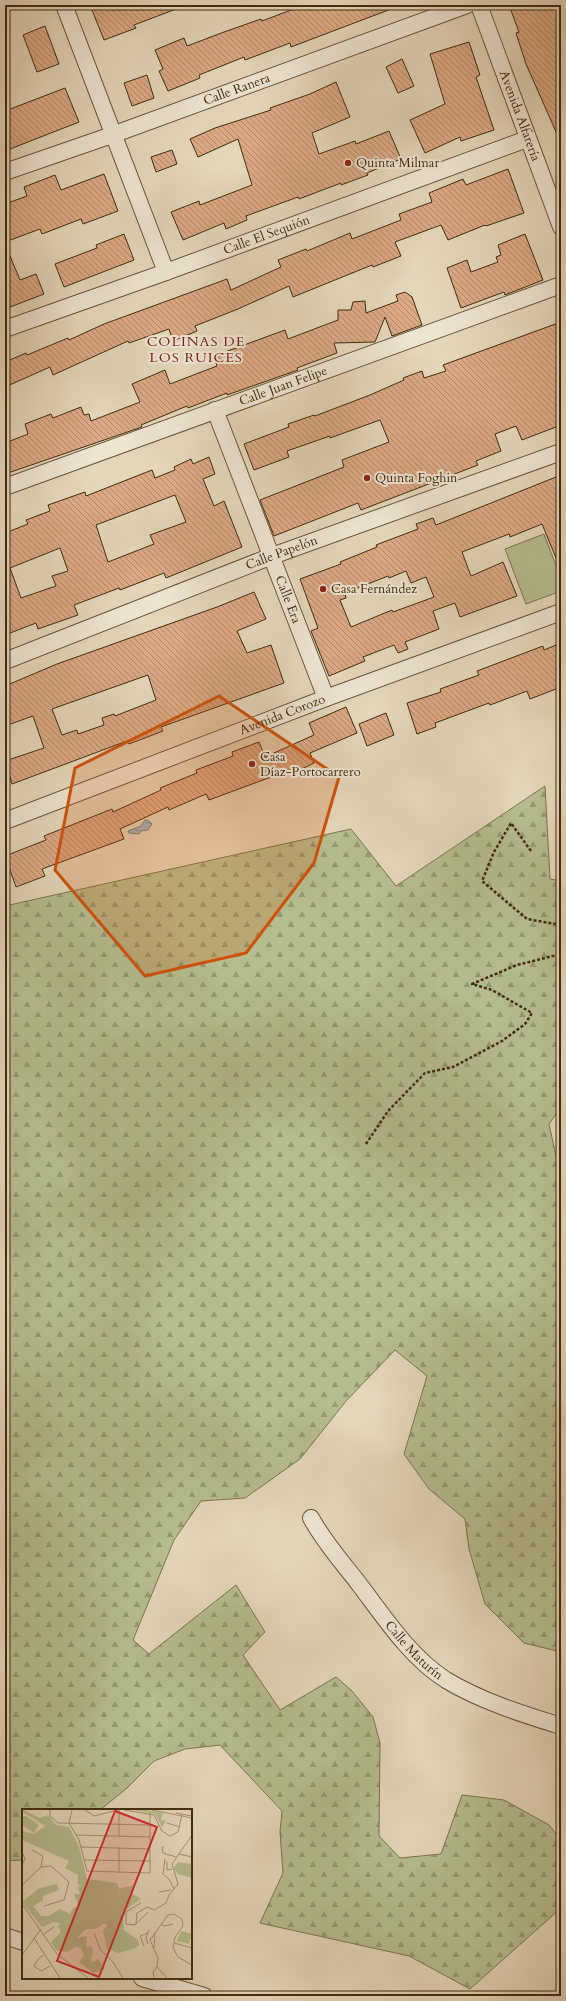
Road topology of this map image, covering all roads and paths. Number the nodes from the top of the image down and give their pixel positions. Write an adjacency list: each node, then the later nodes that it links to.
1 (64, 5): 4 (street)
2 (467, 5): 4 (street, Calle Ranera)
3 (479, 5): 5 (street, Avenida Alfarería)
4 (112, 135): 6 (street, Calle Ranera); 8 (street)
5 (527, 139): 7 (street, Avenida Alfarería); 8 (street, Calle El Sequión)
6 (5, 172)
7 (561, 227)
8 (166, 272): 10 (street, Calle El Sequión)
9 (561, 285): 11 (street, Calle Juan Felipe)
10 (5, 329)
11 (215, 410): 13 (street, Calle Juan Felipe); 14 (street, Calle Era)
12 (561, 452): 14 (street, Calle Papelón)
13 (5, 487)
14 (272, 556): 16 (street, Calle Papelón); 17 (street, Calle Era)
15 (561, 612): 17 (street, Avenida Corozo)
16 (5, 661)
17 (326, 698): 18 (street, Avenida Corozo)
18 (5, 821)
19 (531, 850): 20 (path)
20 (561, 925)
21 (561, 954): 22 (path)
22 (366, 1144)
23 (311, 1518): 24 (street, Calle Maturín)
24 (561, 1726)
25 (5, 1936): 26 (street)
26 (22, 1942)
27 (145, 1979): 28 (street)
28 (204, 1996)

